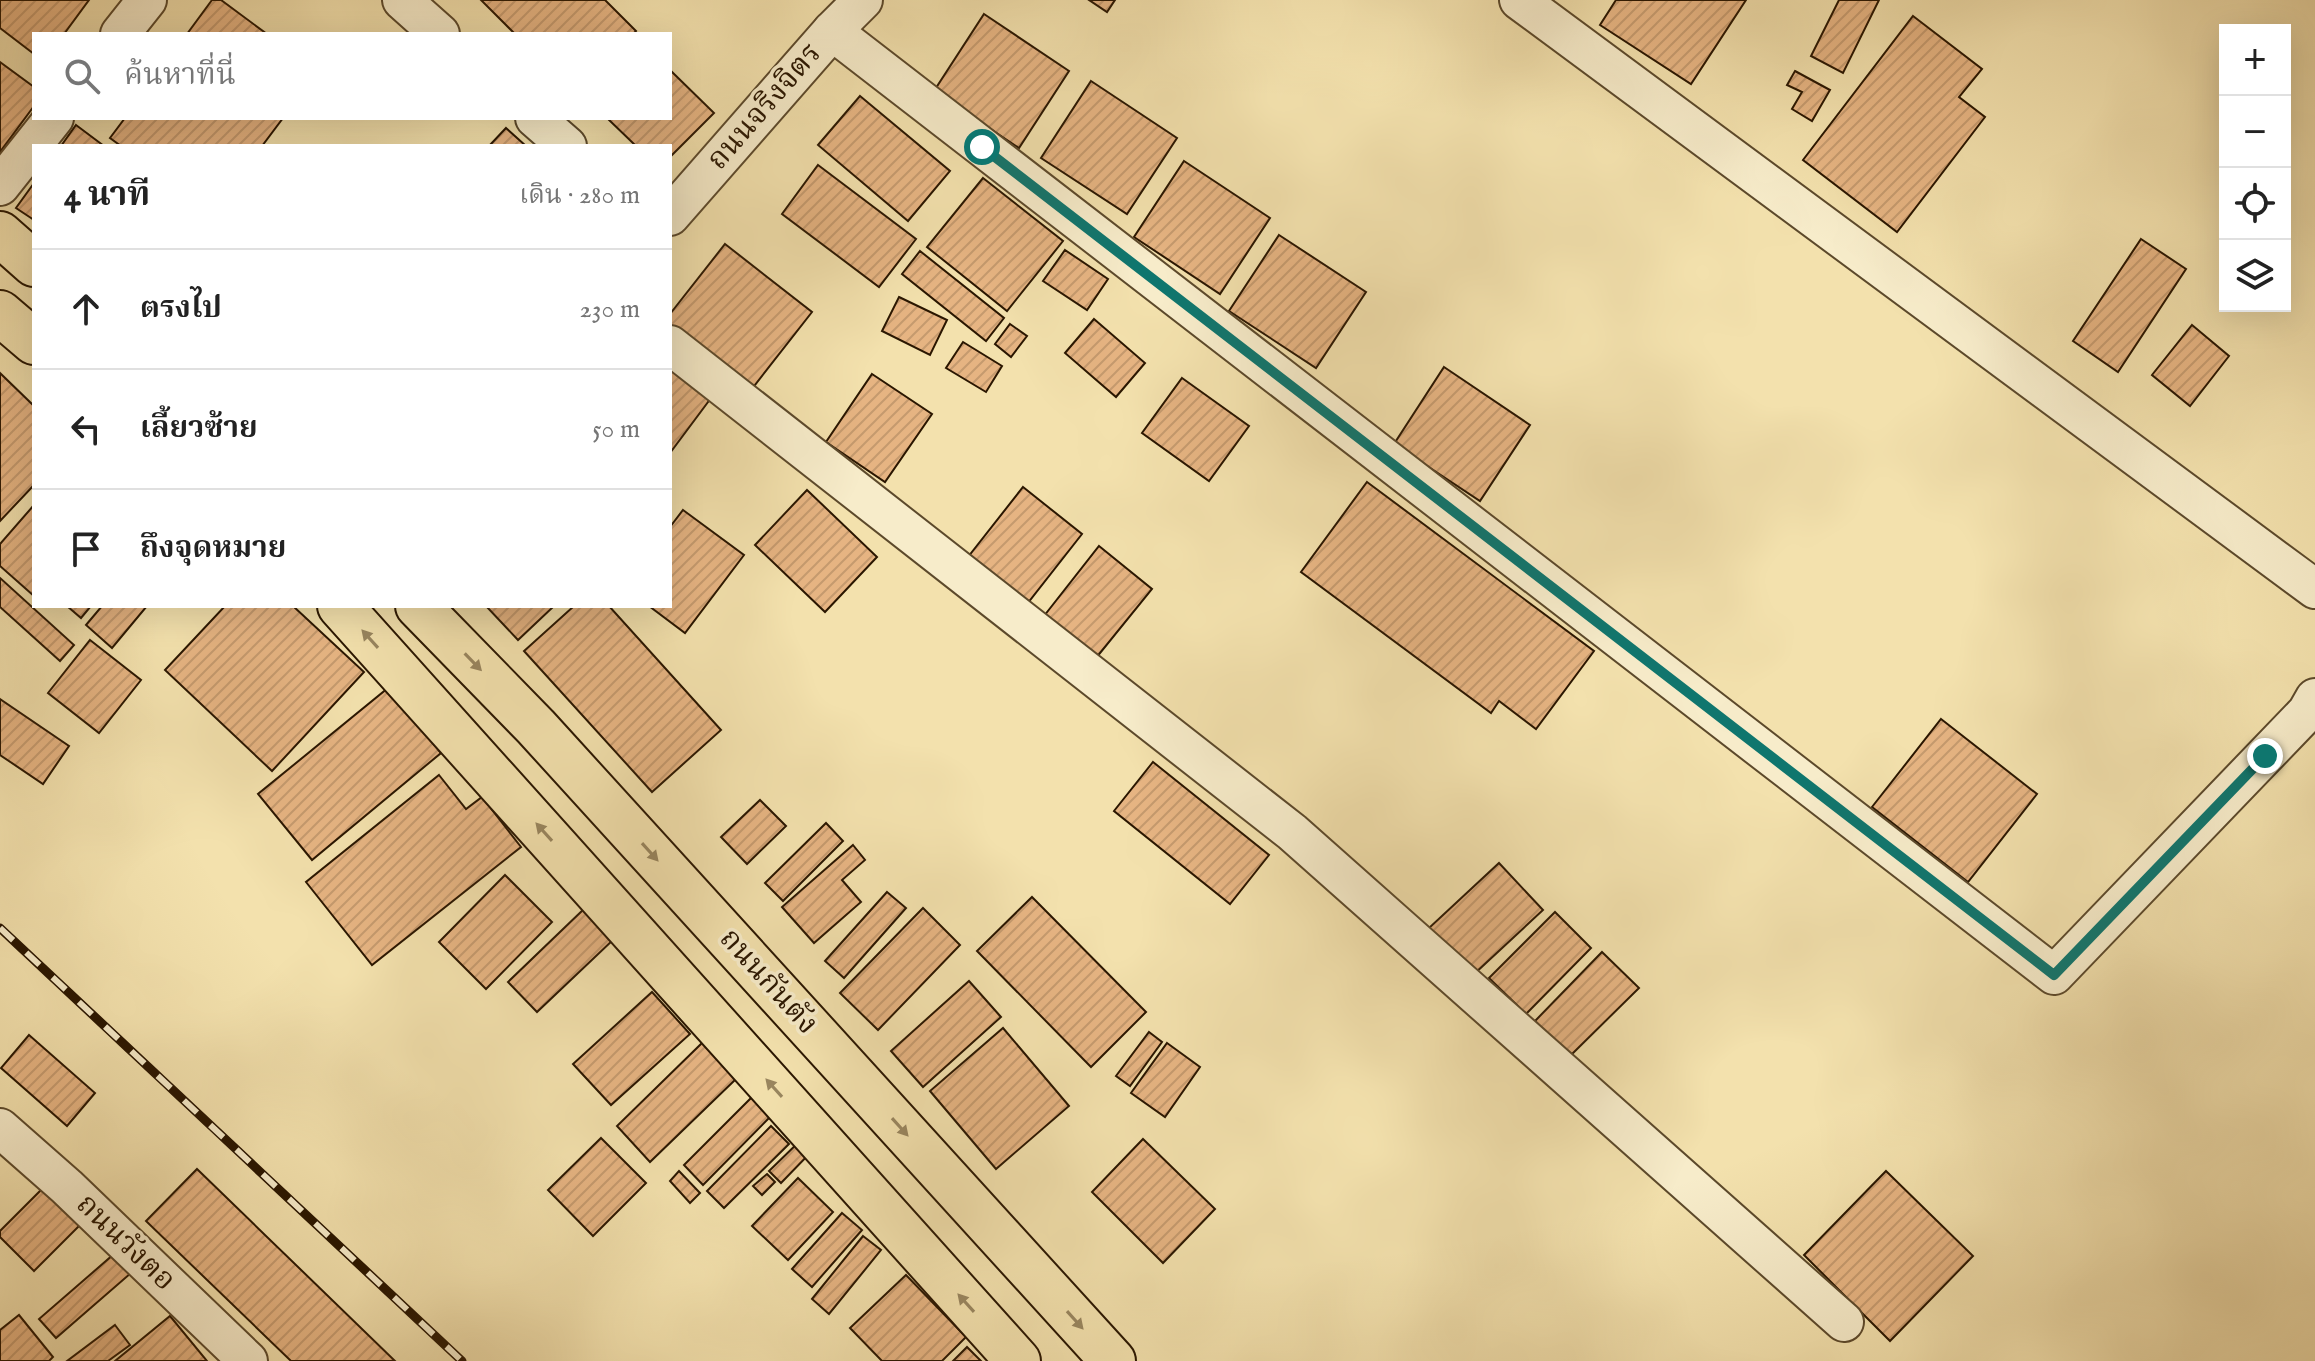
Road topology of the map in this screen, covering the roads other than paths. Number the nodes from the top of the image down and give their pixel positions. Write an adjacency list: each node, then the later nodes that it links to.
1 (147, 0): 6 (street)
2 (402, 0): 7 (street)
3 (863, 0): 5 (street, ถนนจริงจิตร)
4 (1519, 0): 20 (street)
5 (832, 31): 14 (street, ถนนจริงจิตร); 23 (street)
6 (122, 32)
7 (438, 32)
8 (52, 120): 10 (street)
9 (537, 120): 11 (street)
10 (33, 144)
11 (565, 144)
12 (32, 146): 13 (street)
13 (0, 186)
14 (672, 214)
15 (0, 234): 16 (main road)
16 (32, 262)
17 (0, 313): 18 (main road)
18 (32, 340)
19 (672, 347): 27 (street)
20 (2315, 589)
21 (342, 608): 25 (main road, one-way to 21)
22 (420, 608): 24 (main road, ถนนกันตัง, one-way to 24)
23 (2315, 698)
24 (857, 1080): 25 (main road); 30 (main road, ถนนกันตัง, one-way to 30)
25 (808, 1127): 29 (main road, one-way to 25)
26 (0, 1128): 28 (street, ถนนวังตอ)
27 (1844, 1322)
28 (248, 1361)
29 (1018, 1361)
30 (1113, 1361)

